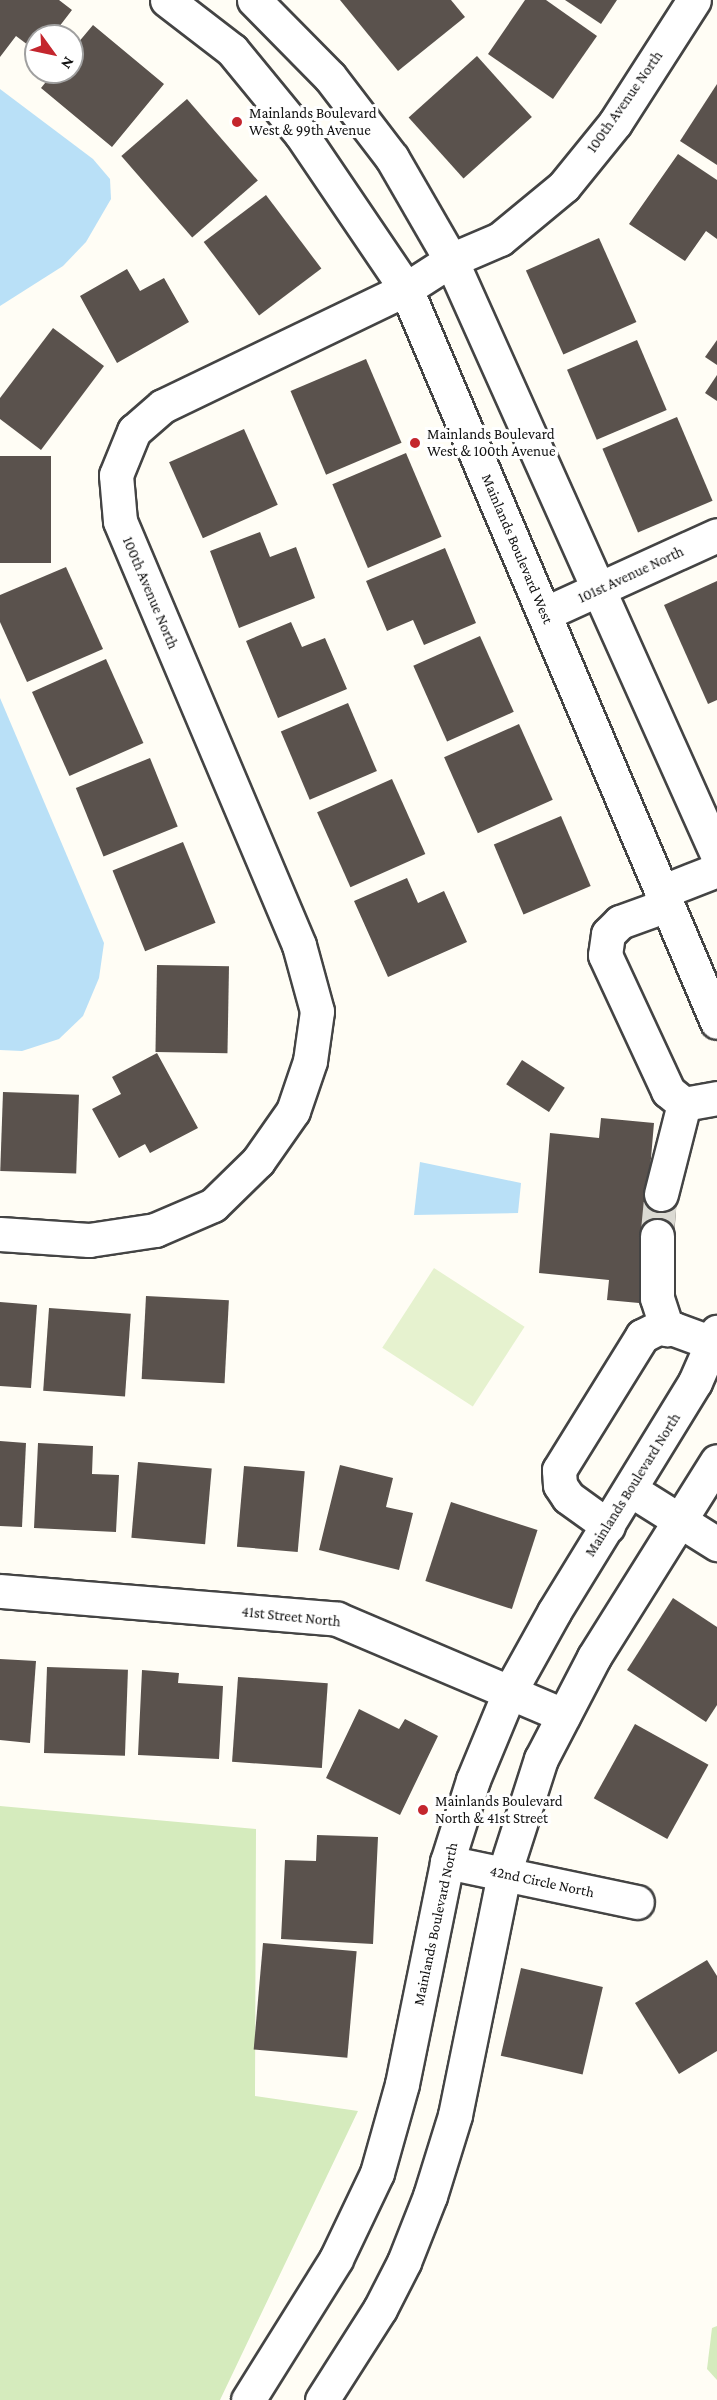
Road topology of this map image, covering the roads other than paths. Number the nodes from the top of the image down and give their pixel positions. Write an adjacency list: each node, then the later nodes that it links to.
1 (167, 0): 4 (street, Mainlands Boulevard West)
2 (694, 0): 5 (street, 100th Avenue North)
3 (260, 2): 4 (street); 5 (street)
4 (232, 50): 6 (street, Mainlands Boulevard West)
5 (451, 260): 6 (street, 100th Avenue North); 8 (street)
6 (406, 289): 9 (street, Mainlands Boulevard West); 17 (street, 100th Avenue North)
7 (717, 535): 8 (street, 101st Avenue North)
8 (597, 590): 9 (street, 101st Avenue North); 10 (street)
9 (544, 614): 12 (street, Mainlands Boulevard West)
10 (717, 854)
11 (717, 870): 12 (street)
12 (664, 898): 13 (street); 15 (street)
13 (717, 1022)
14 (717, 1098): 15 (street)
15 (684, 1104): 16 (street)
16 (661, 1194)
17 (0, 1234)
18 (657, 1236): 19 (street)
19 (667, 1329): 20 (street); 24 (street)
20 (715, 1338): 22 (street, Mainlands Boulevard North)
21 (717, 1461): 23 (street)
22 (631, 1490): 23 (street); 24 (street, Mainlands Boulevard North)
23 (680, 1521): 25 (street); 28 (street)
24 (608, 1526): 27 (street, Mainlands Boulevard North)
25 (717, 1544)
26 (0, 1591): 27 (street, 41st Street North)
27 (509, 1693): 28 (street, 41st Street North); 29 (street, Mainlands Boulevard North)
28 (563, 1715): 30 (street)
29 (447, 1862): 30 (street, 42nd Circle North); 32 (street, Mainlands Boulevard North)
30 (504, 1874): 31 (street, 42nd Circle North); 33 (street)
31 (637, 1902)
32 (248, 2400)
33 (322, 2400)

